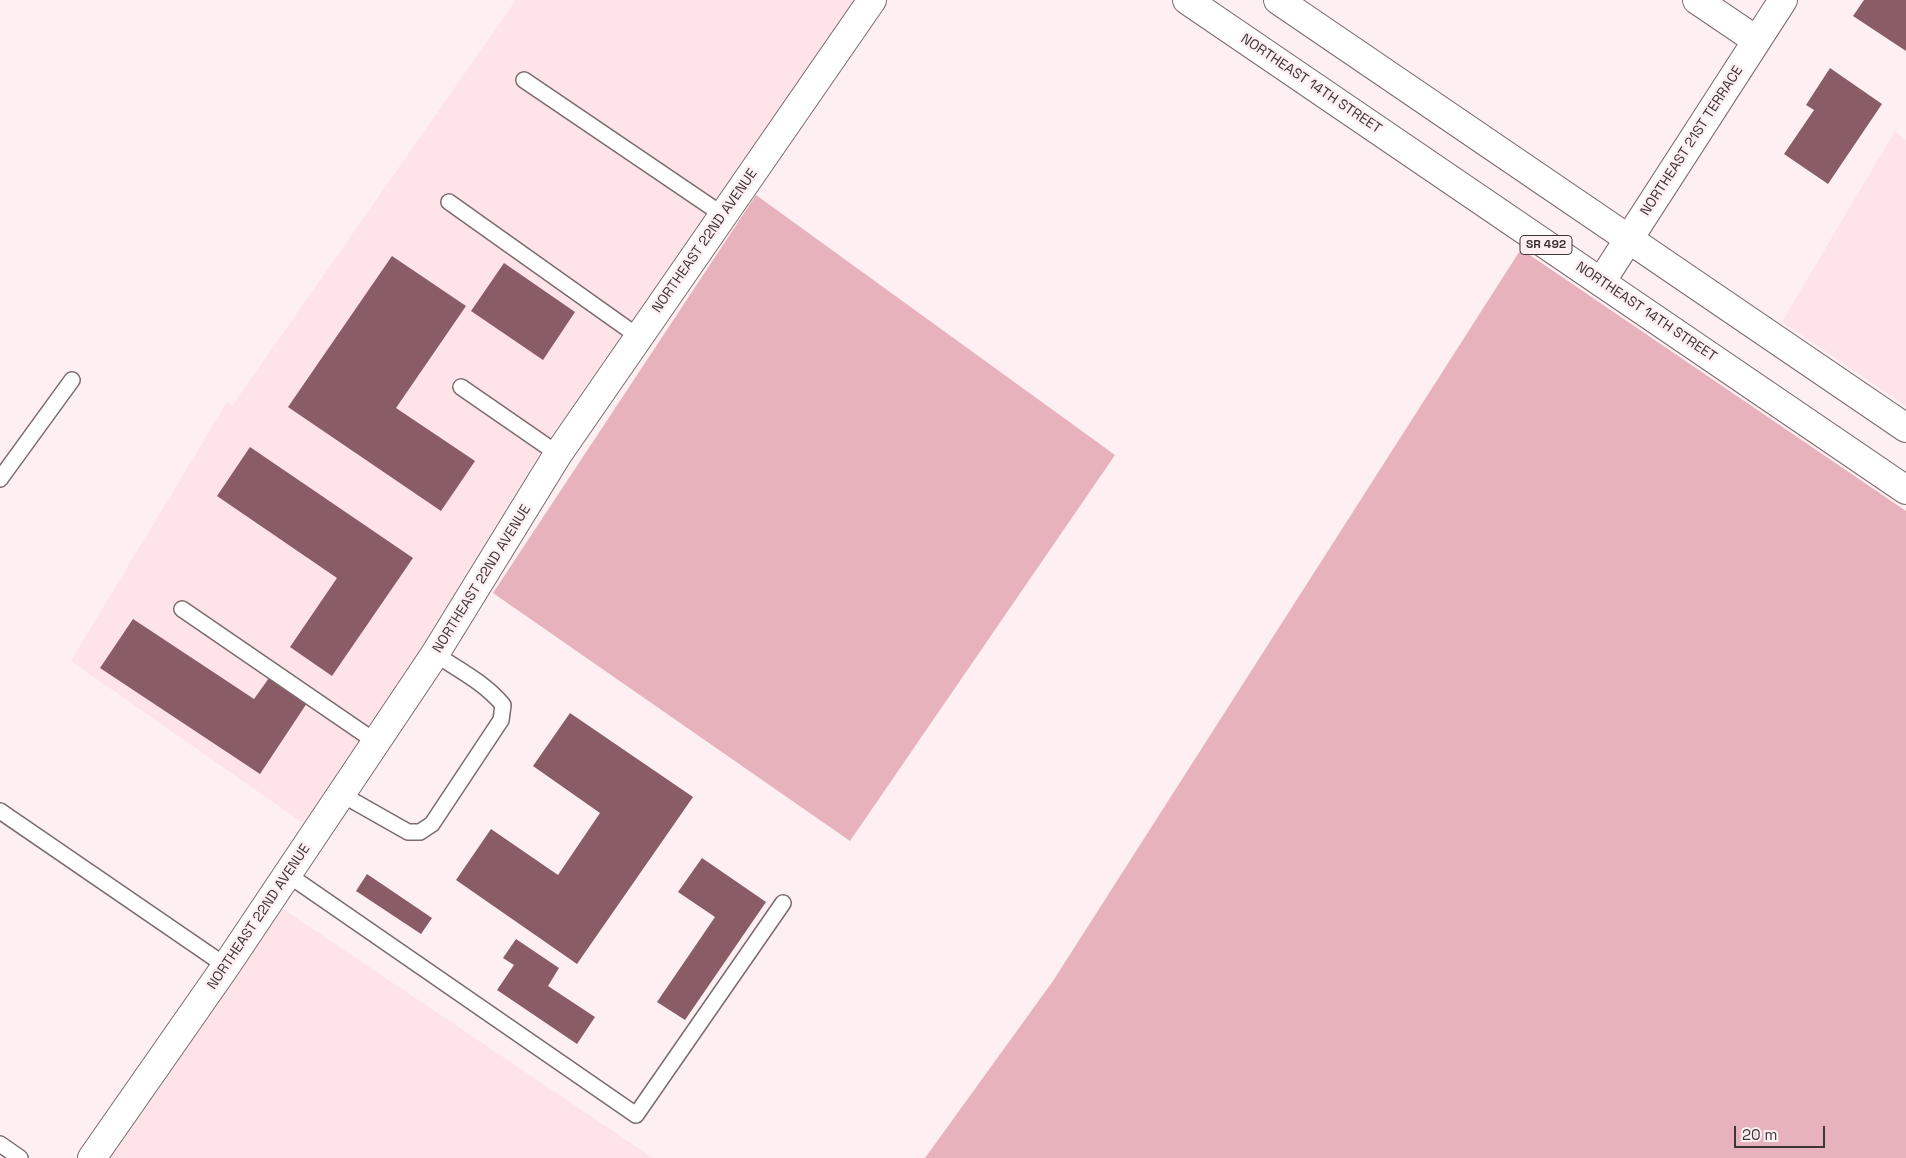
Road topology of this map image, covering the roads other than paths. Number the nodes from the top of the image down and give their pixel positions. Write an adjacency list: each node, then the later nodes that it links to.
1 (872, 0): 9 (street, NORTHEAST 22ND AVENUE)
2 (1187, 0): 11 (street, NORTHEAST 14TH STREET / SR 492)
3 (1278, 0): 10 (street)
4 (1697, 0): 6 (street)
5 (1783, 0): 6 (street, NORTHEAST 21ST TERRACE)
6 (1756, 40): 10 (street, NORTHEAST 21ST TERRACE)
7 (524, 80): 9 (lane)
8 (449, 202): 12 (lane)
9 (723, 215): 12 (street, NORTHEAST 22ND AVENUE)
10 (1629, 239): 11 (street, NORTHEAST 21ST TERRACE); 15 (street)
11 (1601, 282): 18 (street, NORTHEAST 14TH STREET / SR 492)
12 (639, 337): 16 (street, NORTHEAST 22ND AVENUE)
13 (72, 380): 17 (lane)
14 (461, 387): 16 (lane)
15 (1906, 428)
16 (558, 454): 20 (street, NORTHEAST 22ND AVENUE)
17 (0, 479)
18 (1906, 490)
19 (182, 609): 21 (lane)
20 (435, 654): 21 (street, NORTHEAST 22ND AVENUE); 22 (lane)
21 (376, 742): 22 (street, NORTHEAST 22ND AVENUE)
22 (341, 794): 24 (street, NORTHEAST 22ND AVENUE)
23 (0, 811): 26 (lane)
24 (287, 874): 25 (lane); 26 (street, NORTHEAST 22ND AVENUE)
25 (783, 903)
26 (226, 966): 29 (street, NORTHEAST 22ND AVENUE)
27 (0, 1144): 28 (lane)
28 (20, 1158)
29 (92, 1158)

